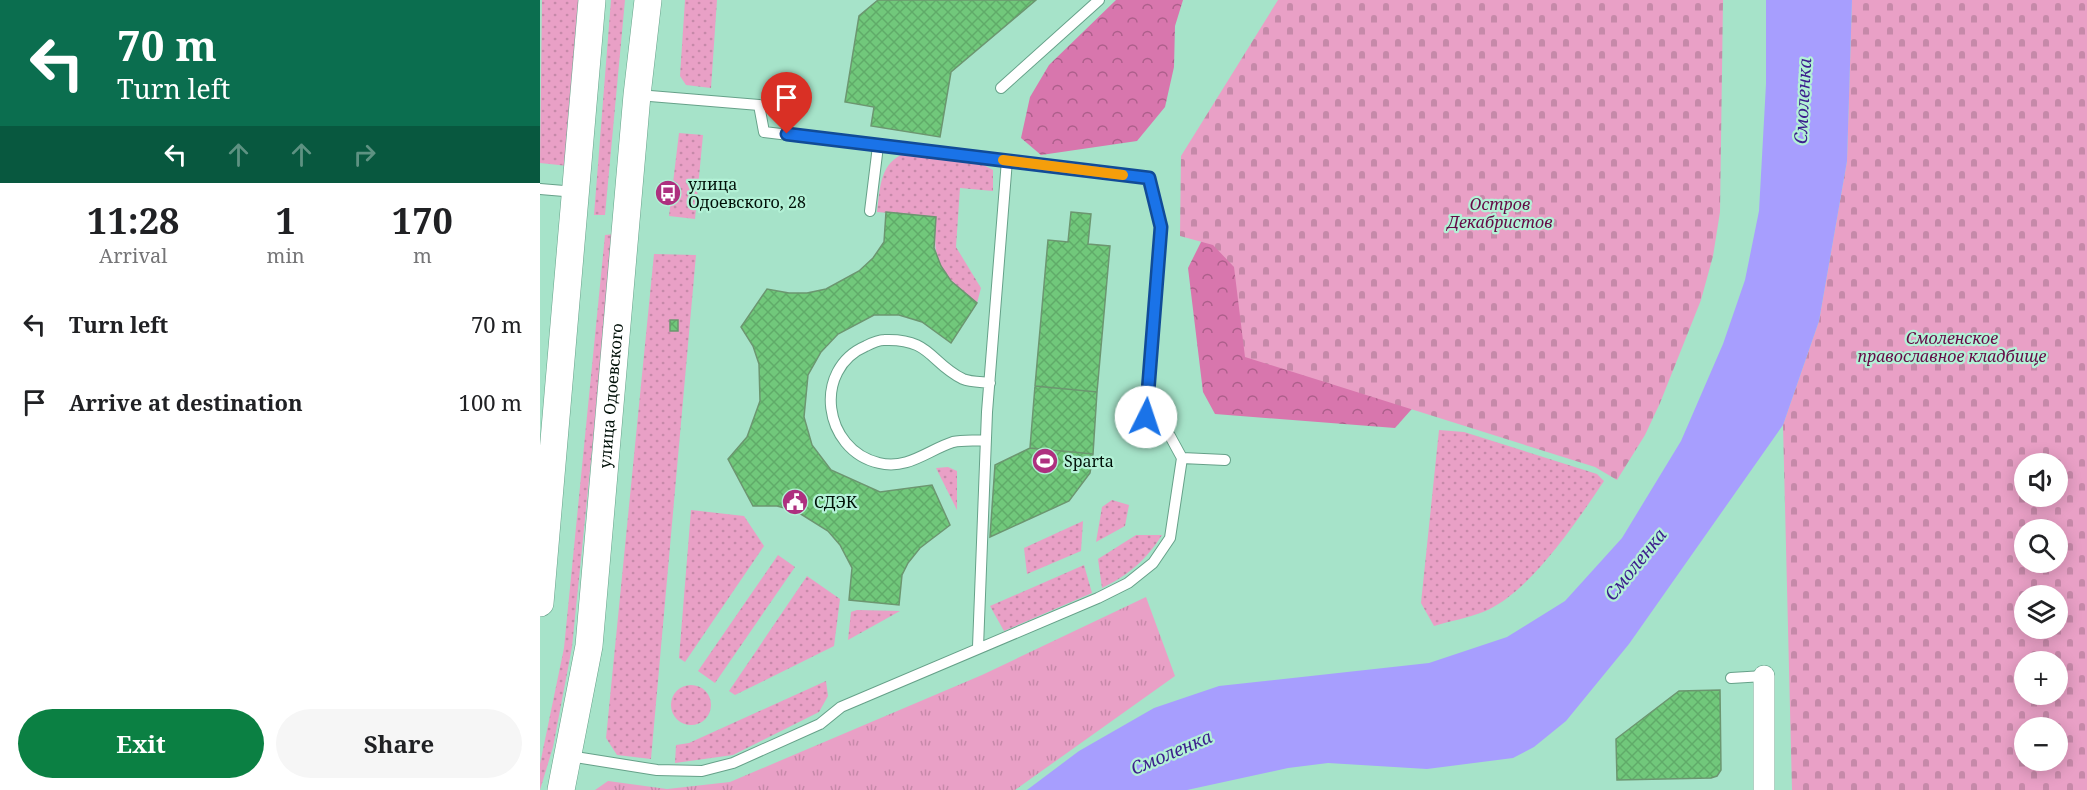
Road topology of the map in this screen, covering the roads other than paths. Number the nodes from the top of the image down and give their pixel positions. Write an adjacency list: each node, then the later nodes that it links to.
1 (592, 0): 9 (street)
2 (648, 0): 5 (street, улица Одоевского)
3 (1099, 0): 4 (lane)
4 (1001, 88)
5 (637, 95): 6 (lane); 19 (street, улица Одоевского)
6 (878, 146): 7 (lane); 10 (lane)
7 (1007, 160): 11 (lane); 13 (lane)
8 (540, 189): 9 (lane)
9 (576, 192): 15 (street)
10 (870, 211)
11 (990, 383): 12 (lane); 12 (lane)
12 (985, 441): 16 (lane)
13 (1182, 458): 14 (lane); 16 (lane)
14 (1225, 460)
15 (540, 603)
16 (978, 647): 19 (lane)
17 (1764, 676): 18 (lane); 21 (street)
18 (1731, 678)
19 (569, 756): 20 (street, улица Одоевского)
20 (561, 790)
21 (1764, 790)

